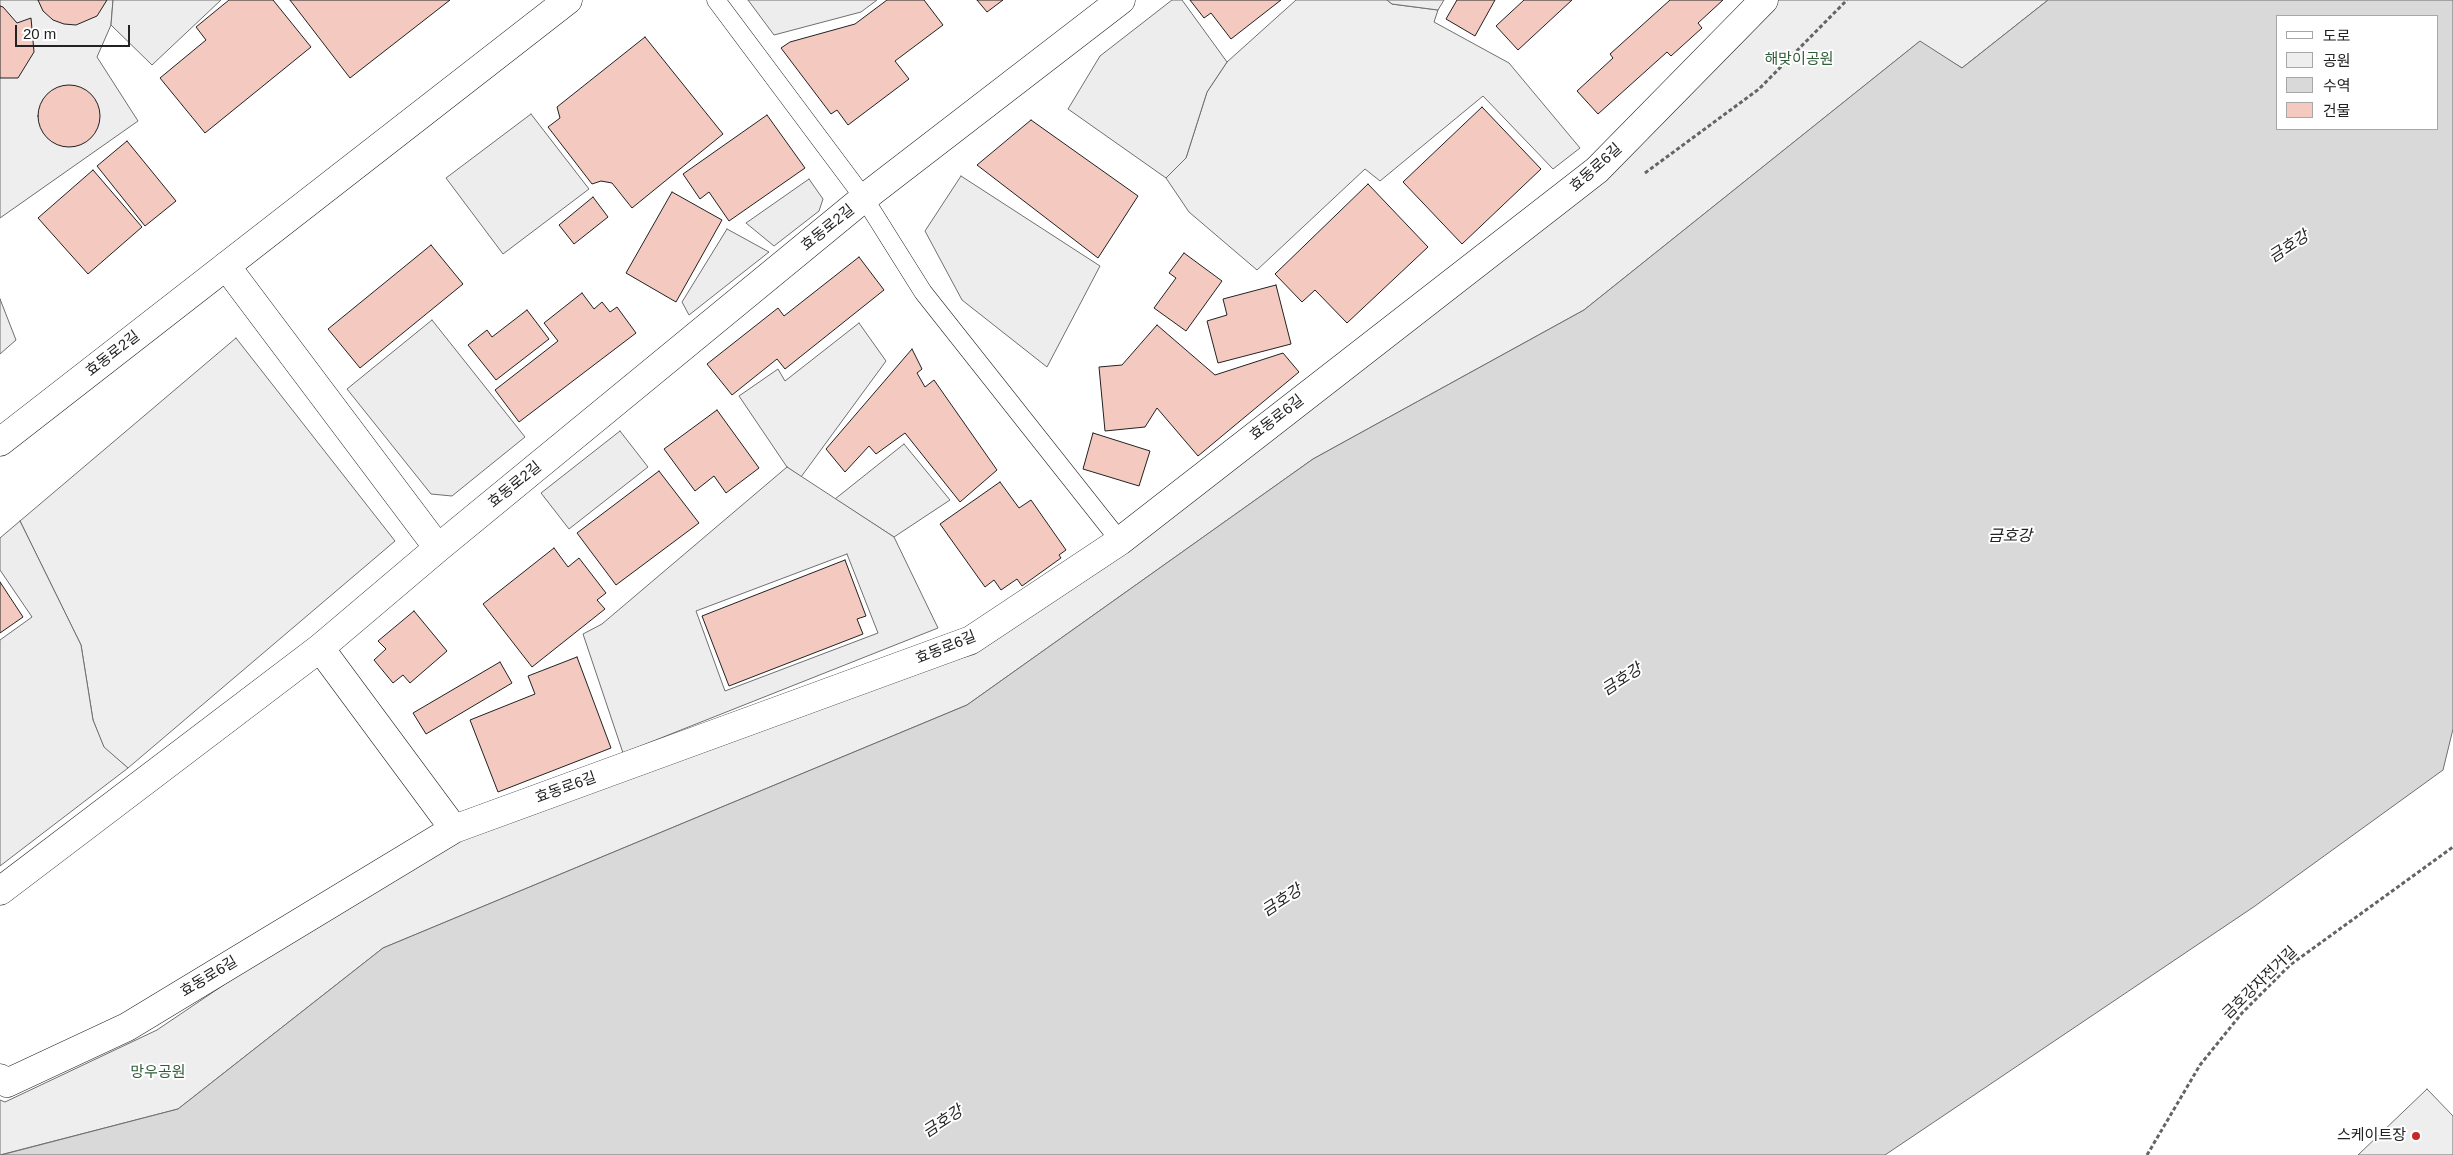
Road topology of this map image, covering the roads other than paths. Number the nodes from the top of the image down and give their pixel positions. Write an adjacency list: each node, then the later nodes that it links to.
1 (568, 0): 6 (street, 효동로2길)
2 (716, 0): 5 (lane, 효동로2길)
3 (1121, 0): 5 (street)
4 (1764, 0): 8 (street, 효동로6길)
5 (864, 198): 8 (lane, 효동로2길); 9 (street, 효동로2길)
6 (226, 266): 7 (street, 효동로2길); 9 (street)
7 (0, 442)
8 (1120, 541): 11 (street, 효동로6길)
9 (438, 548): 10 (street)
10 (320, 648): 11 (street); 12 (street)
11 (454, 829): 13 (street, 효동로6길)
12 (0, 891)
13 (0, 1078)

